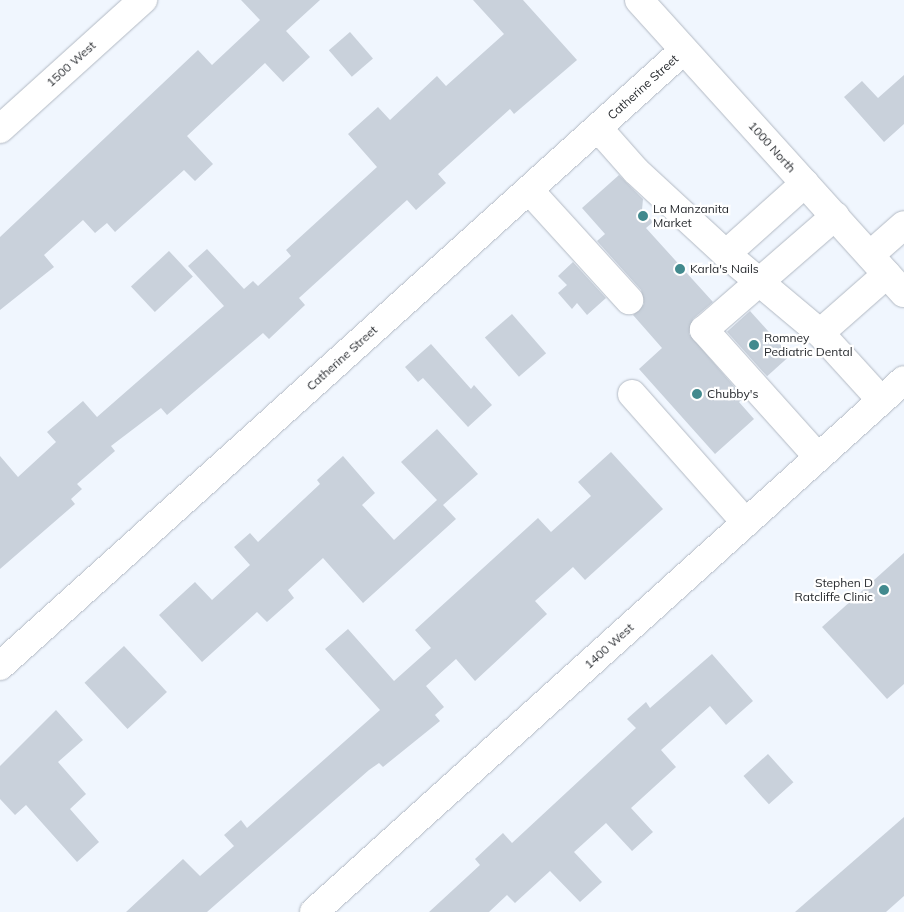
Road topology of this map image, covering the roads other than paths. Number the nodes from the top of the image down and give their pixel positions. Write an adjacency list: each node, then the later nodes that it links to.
1 (143, 0): 5 (street, 1500 West)
2 (639, 0): 3 (street, 1000 North)
3 (684, 50): 4 (street, Catherine Street); 6 (street, 1000 North)
4 (598, 128): 7 (street, Catherine Street); 10 (street)
5 (0, 129)
6 (805, 183): 8 (street, 1000 North); 10 (street)
7 (529, 190): 13 (street); 20 (street, Catherine Street)
8 (835, 216): 11 (street, 1000 North); 12 (street)
9 (904, 225): 11 (street)
10 (726, 254): 12 (street)
11 (887, 274): 14 (street)
12 (760, 280): 14 (street); 18 (street)
13 (629, 300)
14 (820, 333): 17 (street)
15 (904, 380): 17 (street, 1400 West)
16 (632, 394): 19 (street)
17 (881, 400): 18 (street, 1400 West)
18 (818, 457): 19 (street, 1400 West)
19 (746, 522): 21 (street, 1400 West)
20 (0, 666)
21 (314, 912)

